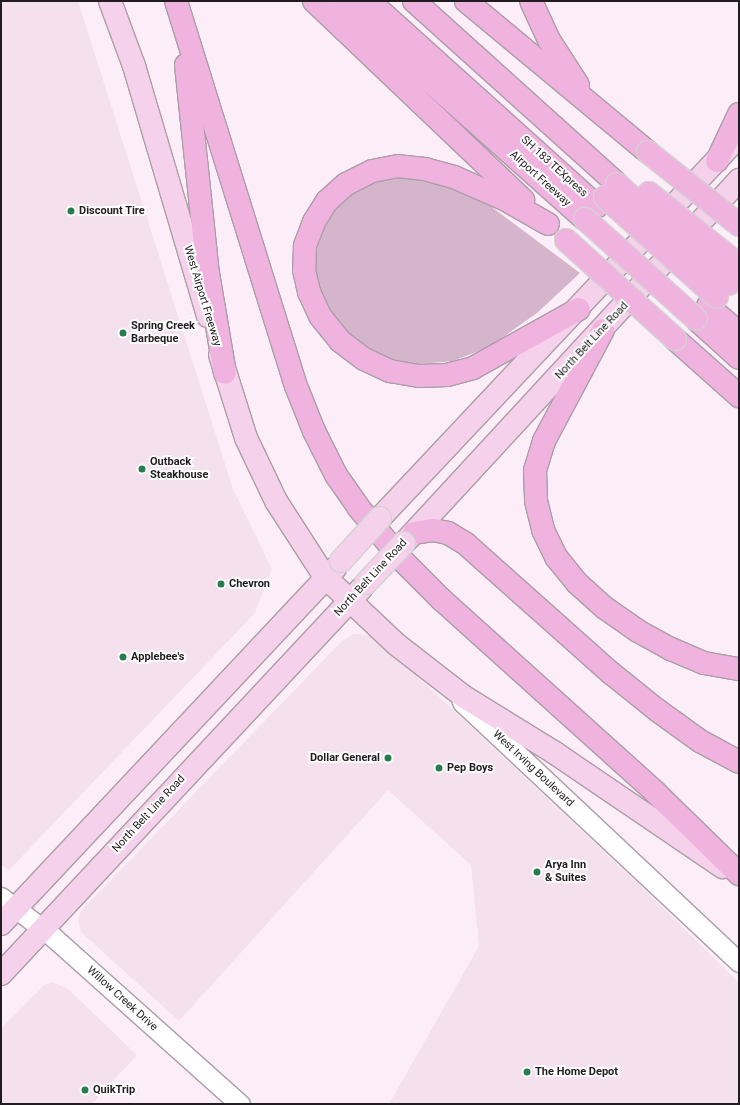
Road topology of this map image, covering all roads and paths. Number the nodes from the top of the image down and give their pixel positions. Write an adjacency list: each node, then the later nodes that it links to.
1 (110, 1): 25 (main road, West Airport Freeway)
2 (176, 1): 25 (highway); 33 (highway)
3 (314, 1): 16 (highway)
4 (340, 1): 15 (highway, Airport Freeway)
5 (369, 1): 15 (highway, SH 183 TEXpress)
6 (386, 1): 15 (highway, SH 183 TEXpress)
7 (414, 1): 15 (highway, Airport Freeway)
8 (466, 1): 10 (highway)
9 (531, 1): 10 (highway)
10 (600, 112): 17 (highway, bridge)
11 (739, 114): 13 (highway)
12 (739, 136): 13 (main road)
13 (717, 161): 20 (main road)
14 (739, 180): 22 (main road, North Belt Line Road)
15 (606, 196): 18 (highway, bridge); 19 (highway, Airport Freeway, bridge); 19 (highway, Airport Freeway, bridge)
16 (548, 224): 20 (highway); 26 (highway, bridge)
17 (739, 225)
18 (739, 265)
19 (718, 300): 21 (highway); 23 (highway); 24 (highway, Airport Freeway)
20 (579, 309): 28 (main road, bridge)
21 (739, 317)
22 (603, 330): 27 (main road, North Belt Line Road); 30 (highway)
23 (739, 333)
24 (739, 358)
25 (225, 373): 28 (main road, West Airport Freeway)
26 (738, 396)
27 (409, 538): 29 (main road, North Belt Line Road, bridge); 32 (highway)
28 (325, 577): 29 (main road, West Irving Boulevard); 35 (main road)
29 (351, 600): 31 (main road, West Irving Boulevard); 37 (main road, North Belt Line Road)
30 (739, 669)
31 (432, 673): 34 (main road); 38 (street, West Irving Boulevard)
32 (739, 762)
33 (739, 874)
34 (739, 878)
35 (9, 902): 36 (main road); 37 (street, Willow Creek Drive)
36 (1, 924)
37 (43, 928): 39 (main road, North Belt Line Road); 40 (street, Willow Creek Drive)
38 (739, 962)
39 (1, 974)
40 (240, 1104)

